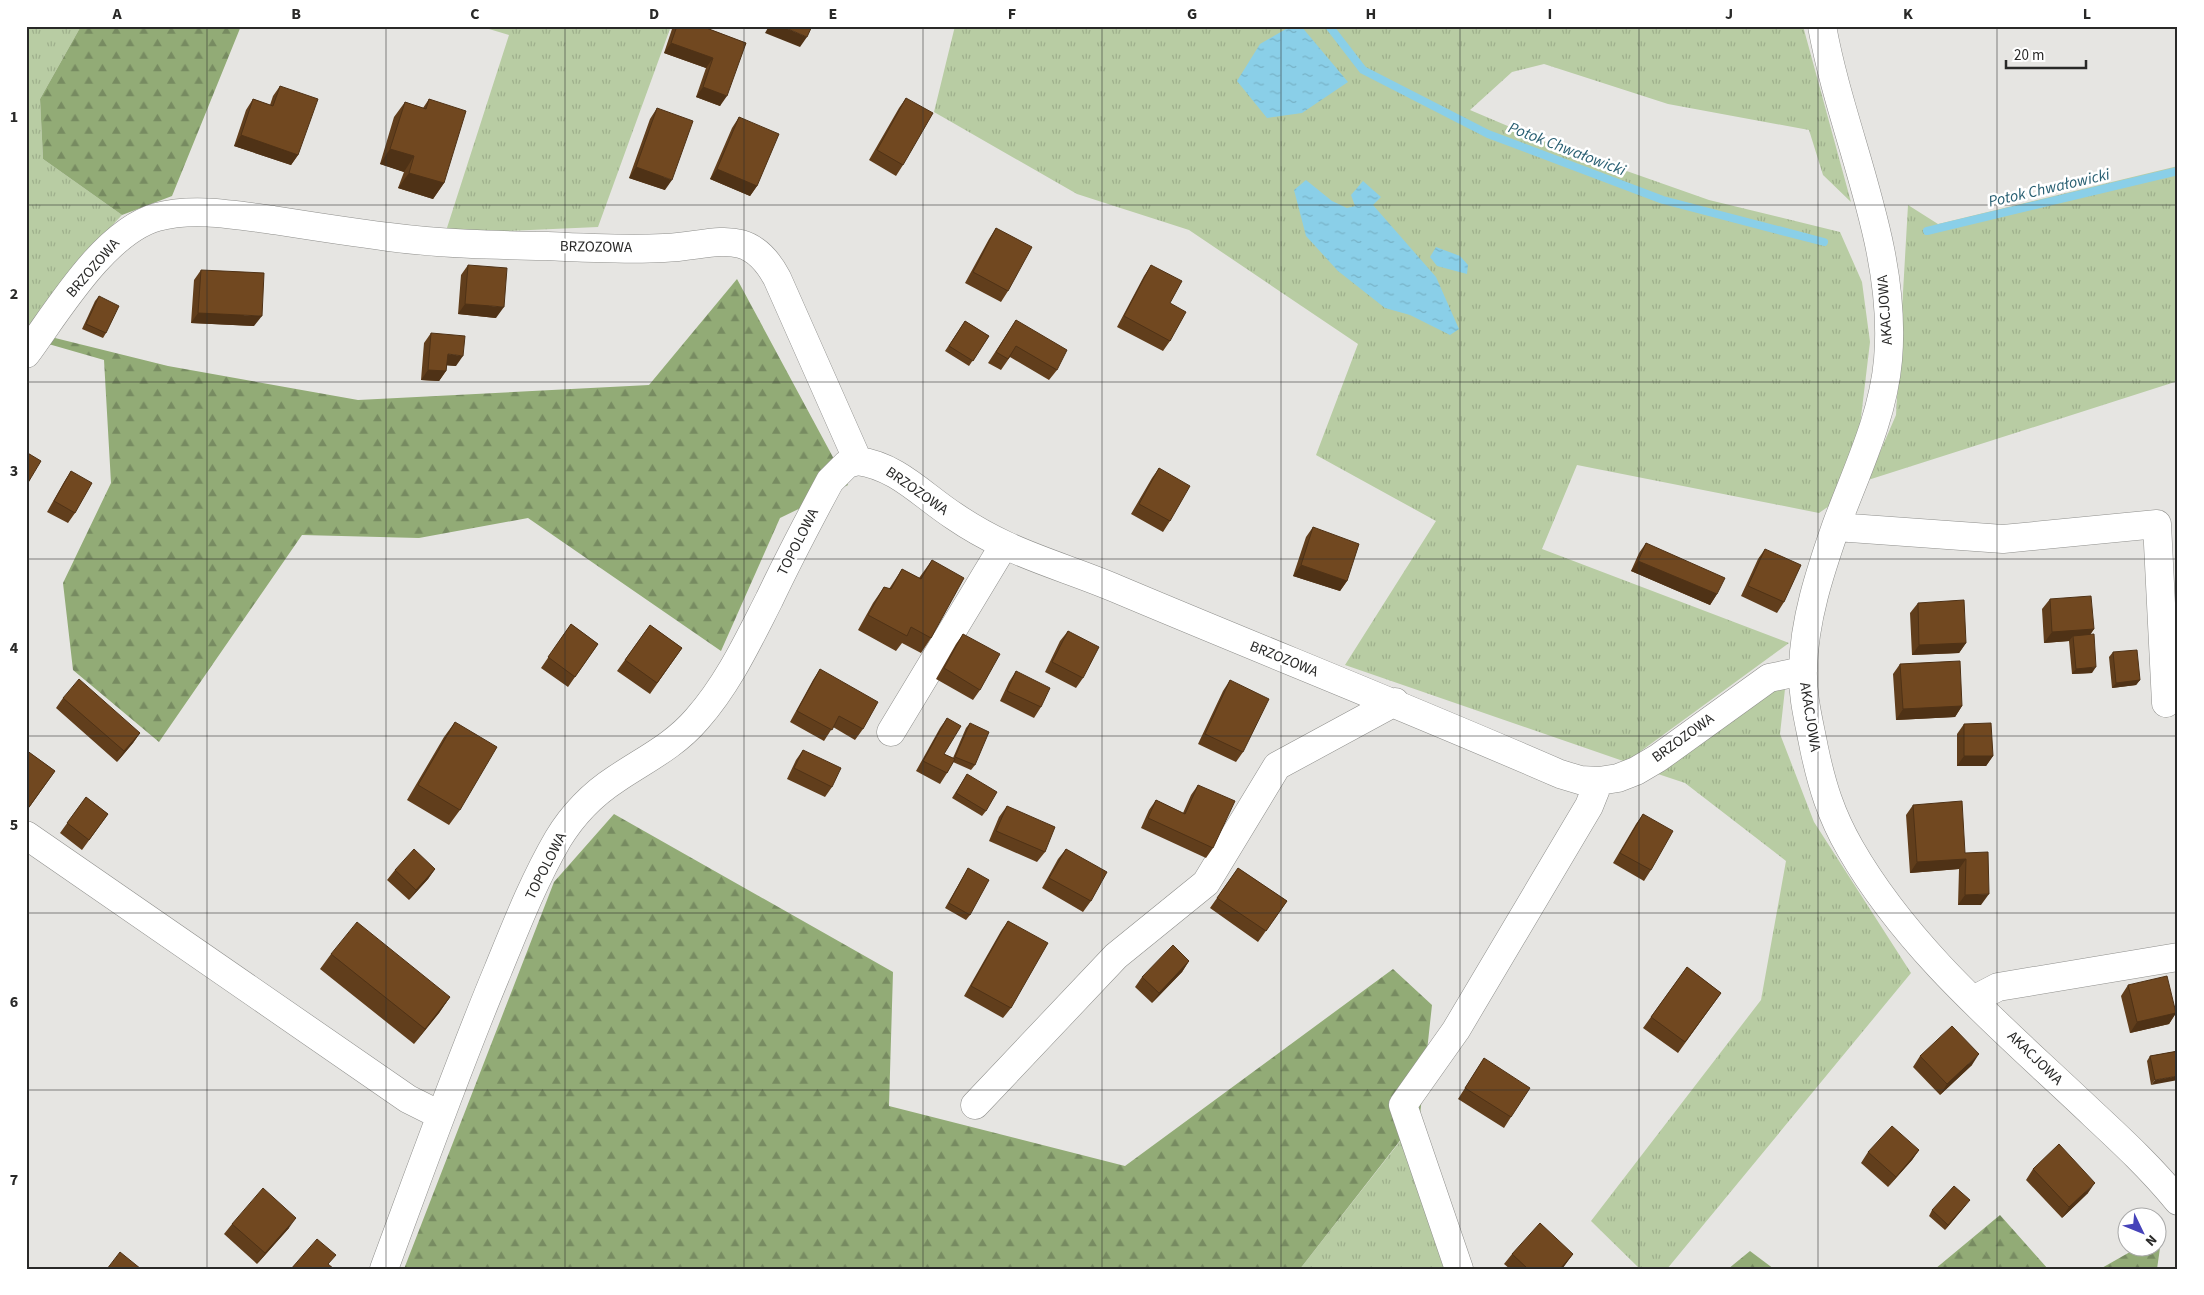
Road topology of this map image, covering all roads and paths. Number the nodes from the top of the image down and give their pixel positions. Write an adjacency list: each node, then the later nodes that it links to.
1 (1822, 26): 4 (street, AKACJOWA)
2 (26, 354): 3 (street, BRZOZOWA)
3 (858, 461): 5 (street, BRZOZOWA); 15 (street, TOPOLOWA)
4 (1836, 527): 6 (street, AKACJOWA); 8 (street)
5 (1004, 545): 7 (street, BRZOZOWA); 9 (street)
6 (1803, 671): 10 (street, BRZOZOWA); 13 (street, AKACJOWA)
7 (1396, 702): 10 (street, BRZOZOWA); 14 (street)
8 (2166, 703)
9 (892, 732)
10 (1600, 781): 18 (street)
11 (26, 835): 15 (street)
12 (2178, 957): 13 (street)
13 (1973, 1000): 16 (street, AKACJOWA)
14 (975, 1105)
15 (440, 1115): 17 (street, TOPOLOWA)
16 (2178, 1201)
17 (384, 1269)
18 (1459, 1269)

